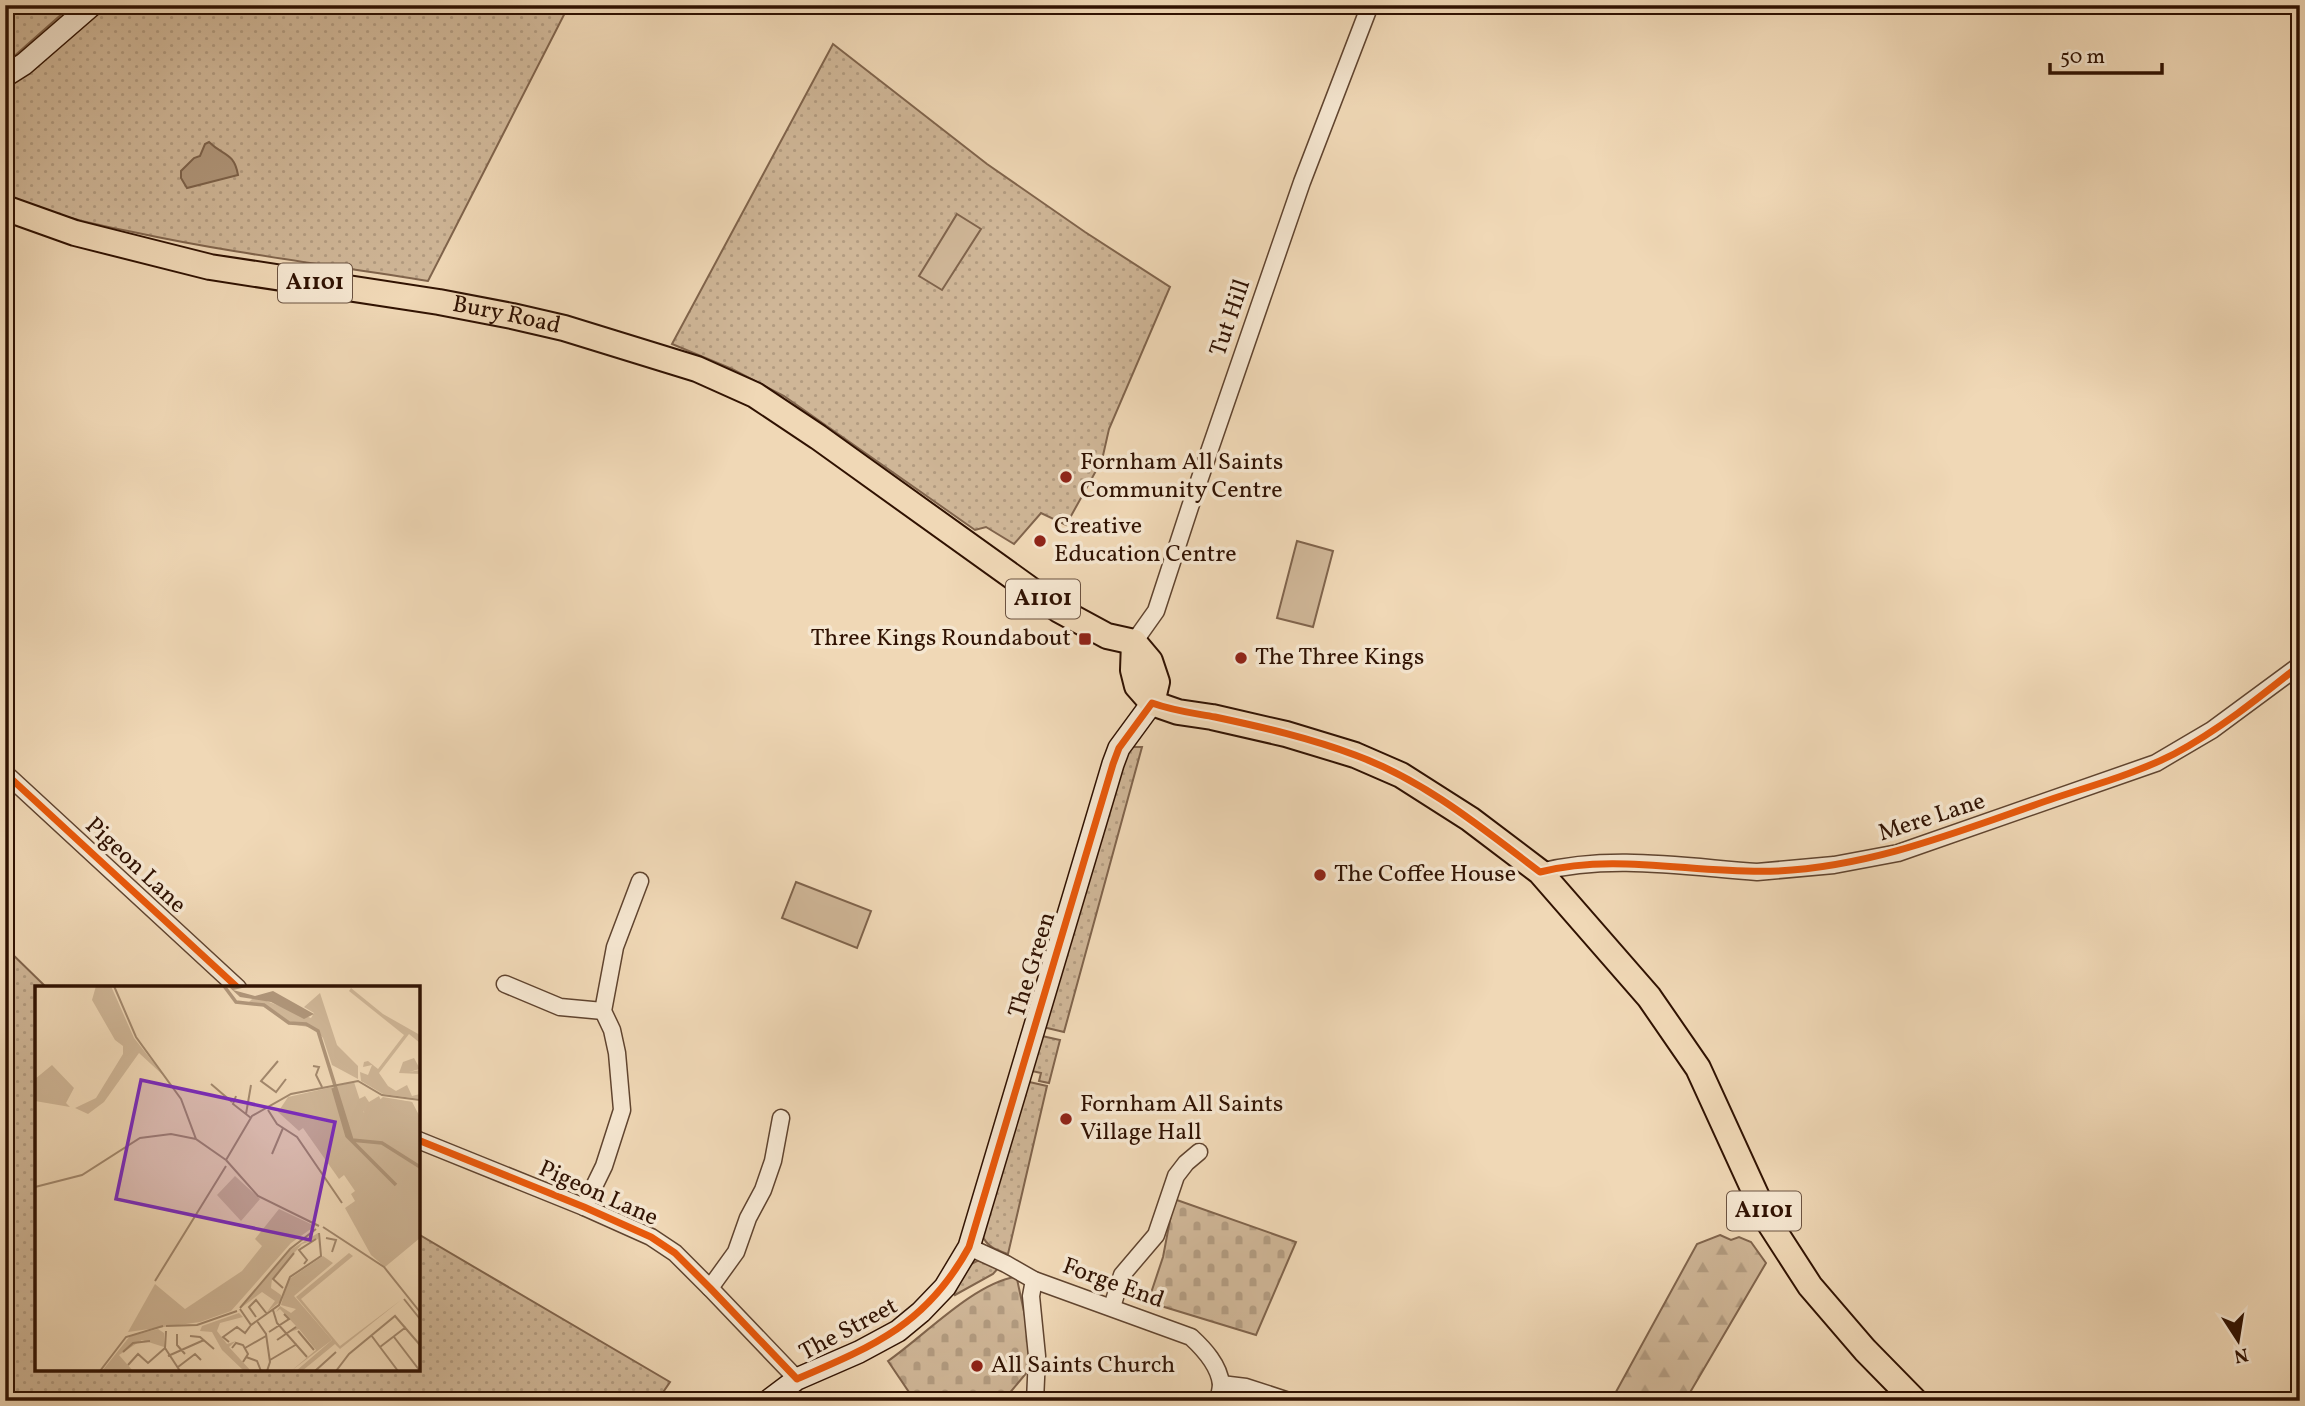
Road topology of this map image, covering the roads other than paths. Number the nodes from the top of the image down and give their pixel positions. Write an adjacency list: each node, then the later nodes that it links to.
1 (92, 5): 3 (main road)
2 (1370, 5): 5 (street, Tut Hill)
3 (5, 76)
4 (5, 208): 5 (main road, Bury Road / A1101)
5 (1134, 642): 7 (main road)
6 (2300, 665): 9 (street, Mere Lane)
7 (1153, 703): 9 (main road, A1101); 18 (main road, The Green)
8 (5, 773): 12 (street, Pigeon Lane)
9 (1540, 872): 28 (main road, A1101)
10 (640, 881): 13 (street)
11 (505, 985): 13 (street)
12 (236, 986)
13 (603, 1011): 17 (street)
14 (781, 1118): 20 (street)
15 (420, 1141): 17 (street, Pigeon Lane)
16 (1199, 1152): 21 (street)
17 (584, 1207): 20 (street, Pigeon Lane)
18 (969, 1247): 19 (street, Forge End); 22 (main road, The Street)
19 (1034, 1280): 21 (street, Forge End); 25 (street)
20 (710, 1288): 22 (street, Pigeon Lane)
21 (1112, 1307): 23 (street, Forge End)
22 (797, 1379): 24 (main road, The Street)
23 (1221, 1384): 26 (street); 27 (street)
24 (768, 1401)
25 (1035, 1401)
26 (1218, 1401)
27 (1289, 1401)
28 (1915, 1401)

